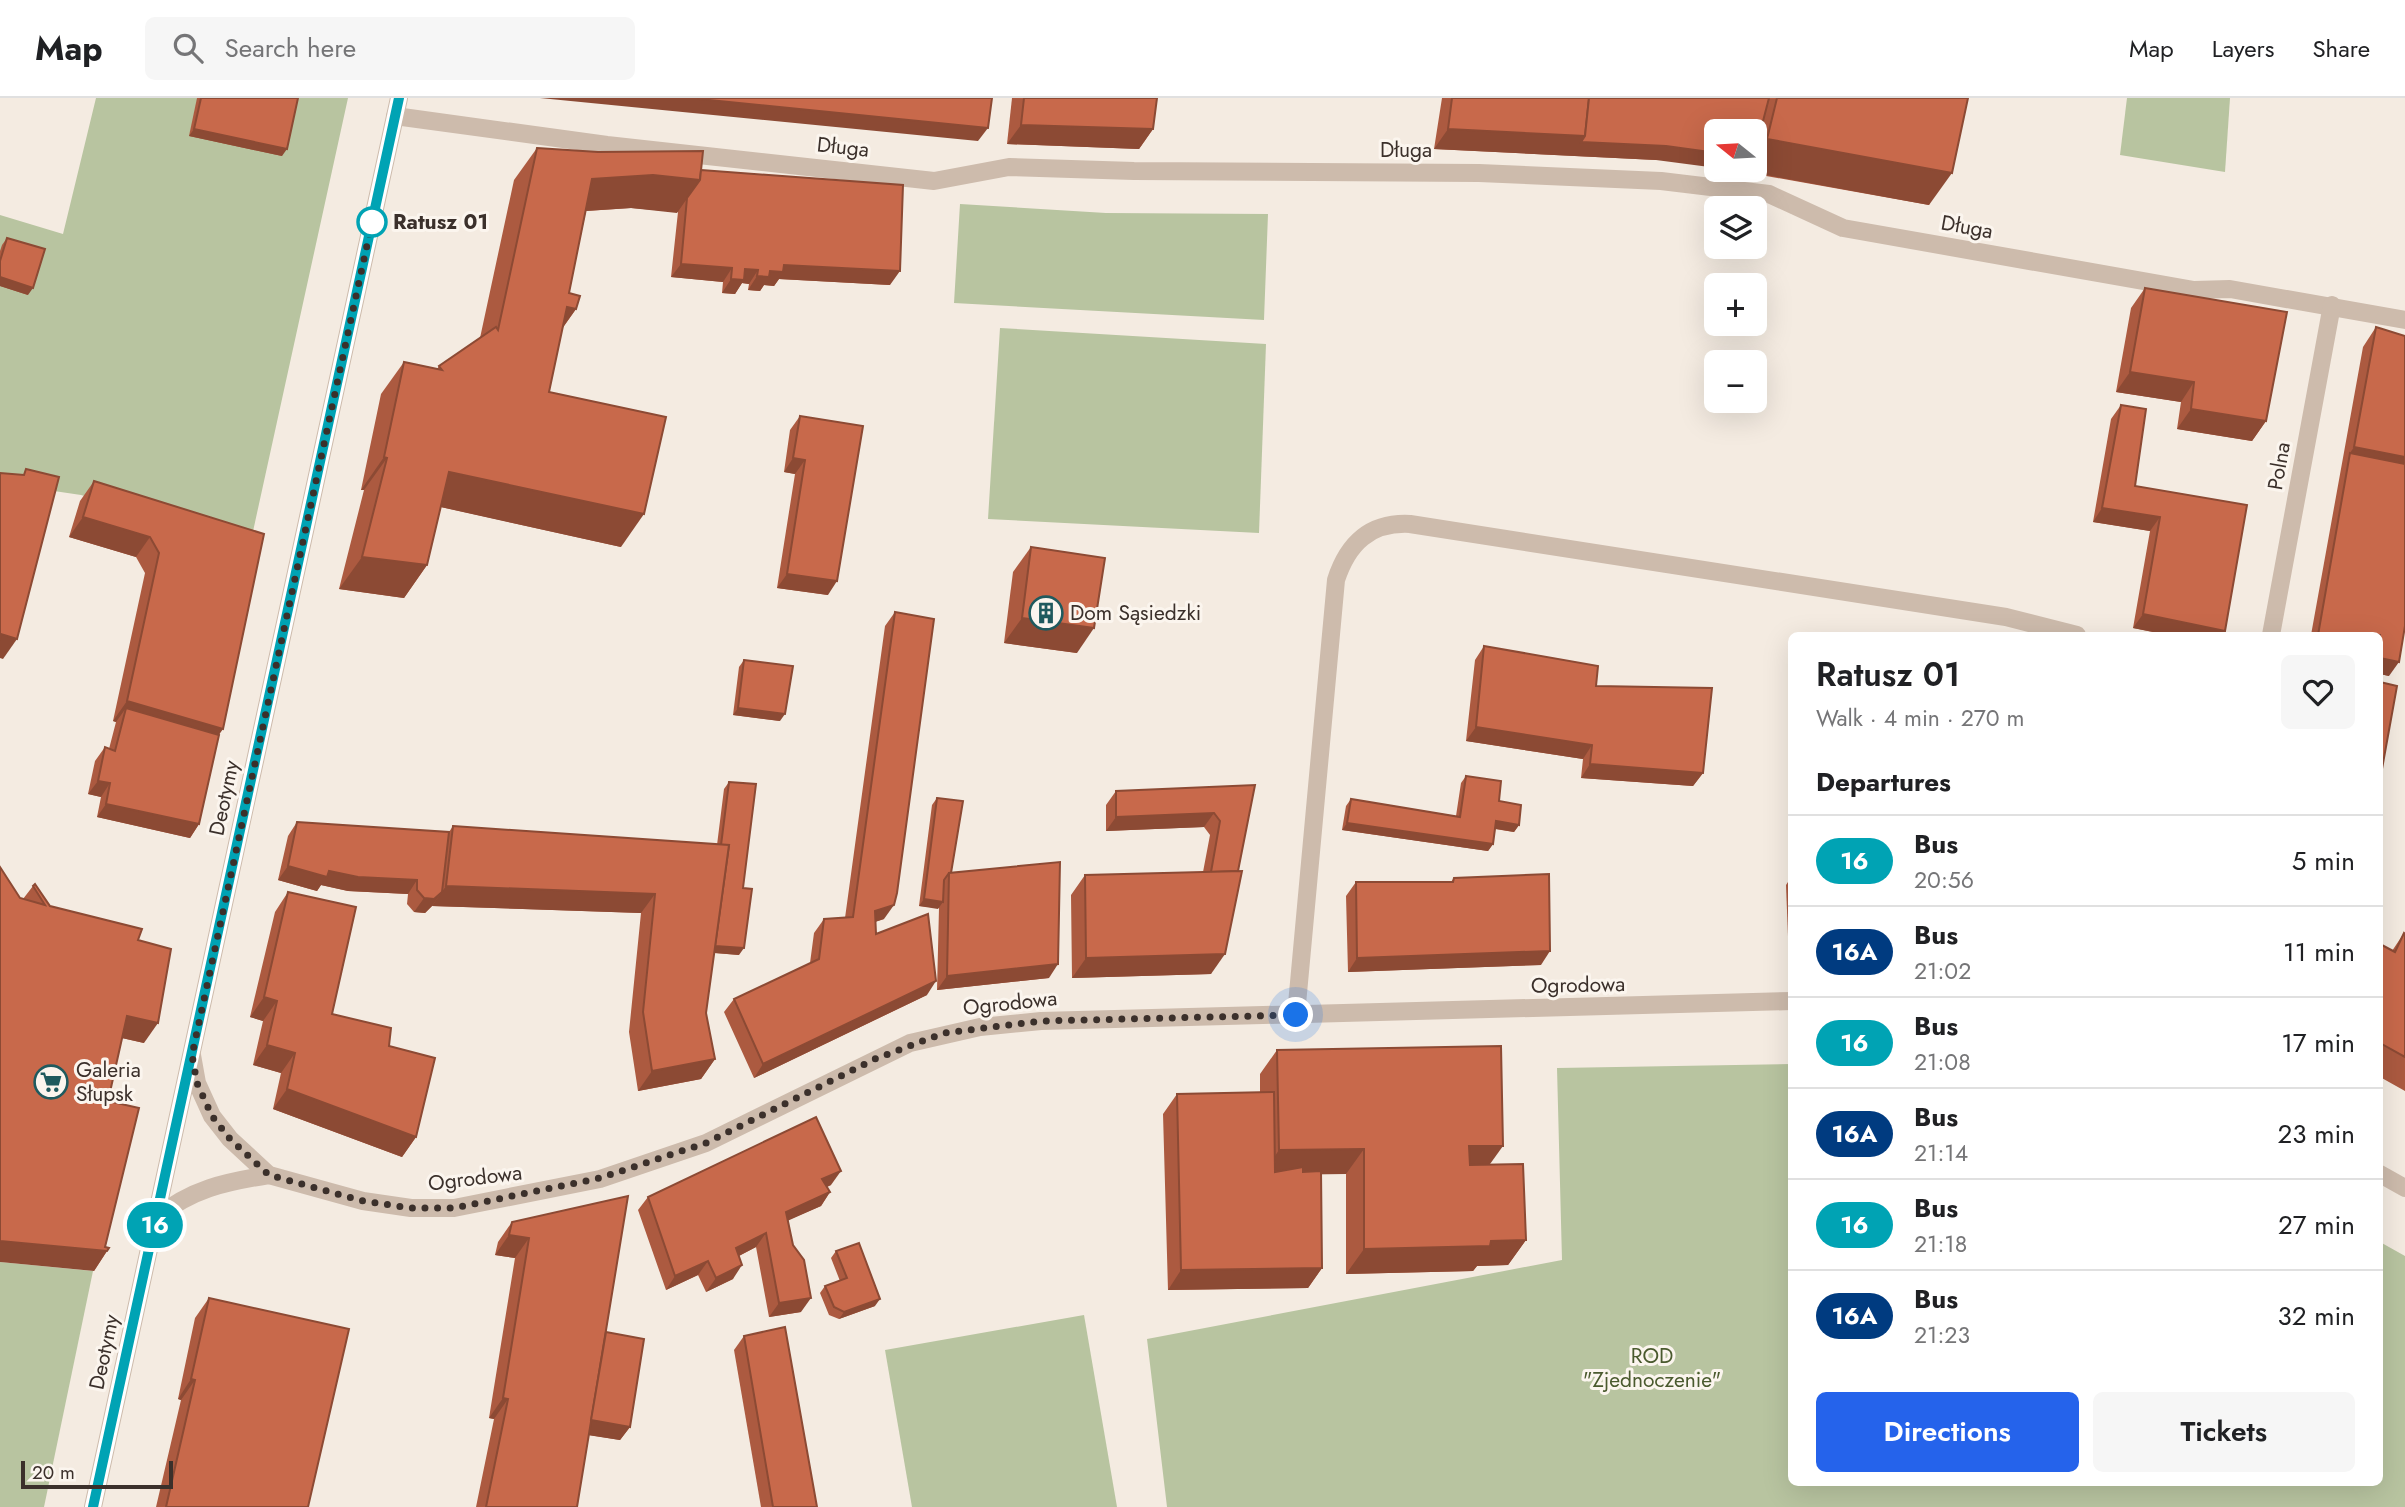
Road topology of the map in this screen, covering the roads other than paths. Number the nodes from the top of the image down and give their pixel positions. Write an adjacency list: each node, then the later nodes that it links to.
1 (399, 98): 2 (street, Deotymy)
2 (395, 116): 3 (street, Długa); 9 (street, Deotymy)
3 (2332, 305): 4 (street, Długa); 6 (street, Polna)
4 (2405, 320)
5 (2065, 632): 8 (street)
6 (2272, 632)
7 (1788, 1001): 8 (street, Ogrodowa)
8 (1296, 1015): 10 (street, Ogrodowa)
9 (192, 1055): 10 (street, Ogrodowa); 13 (street, Deotymy)
10 (269, 1175): 13 (street, Ogrodowa)
11 (2383, 1176): 12 (street)
12 (2405, 1188)
13 (156, 1218): 14 (street, Deotymy)
14 (93, 1507)

